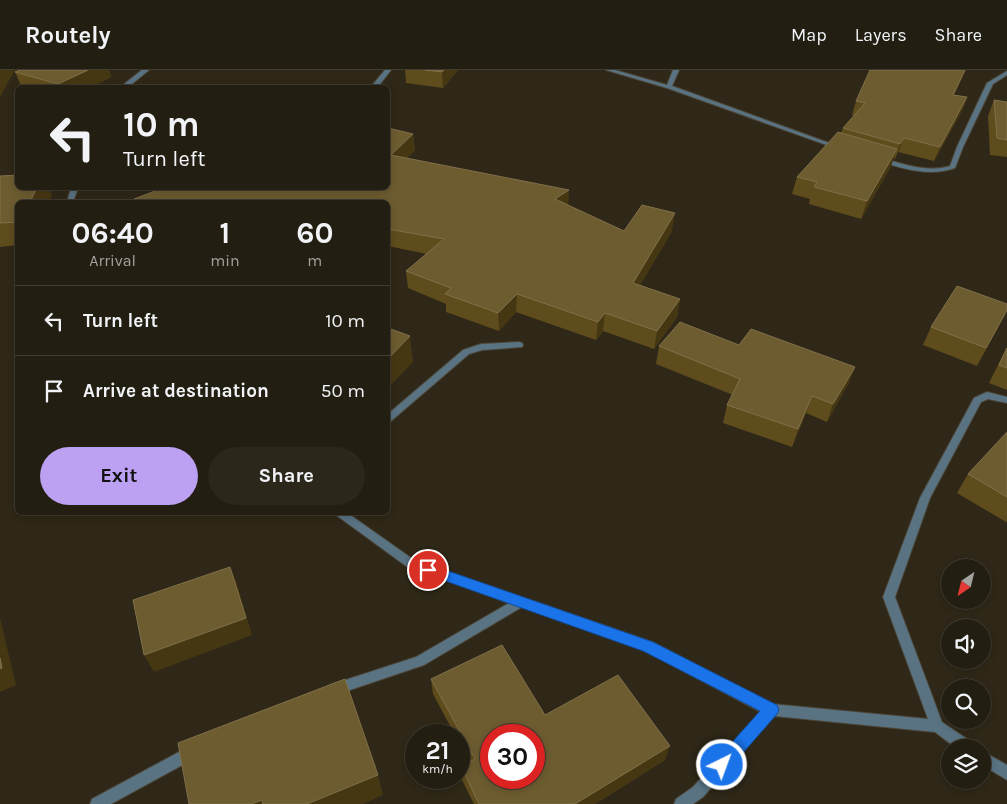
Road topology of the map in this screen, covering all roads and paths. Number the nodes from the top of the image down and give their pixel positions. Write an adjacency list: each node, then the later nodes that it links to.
1 (146, 70): 6 (street)
2 (388, 70): 7 (street)
3 (609, 70): 8 (street)
4 (676, 70): 8 (street)
5 (1007, 73): 10 (street)
6 (126, 85)
7 (376, 85)
8 (669, 87): 9 (street)
9 (843, 148)
10 (872, 157)
11 (520, 345): 13 (street)
12 (1007, 400): 18 (street)
13 (390, 417)
14 (341, 515): 15 (street)
15 (519, 602): 16 (street); 17 (street)
16 (319, 695)
17 (771, 710): 18 (street); 24 (street)
18 (937, 726): 19 (street)
19 (955, 739)
20 (202, 746): 23 (street)
21 (991, 763): 22 (street)
22 (1007, 774)
23 (98, 804)
24 (681, 804)

